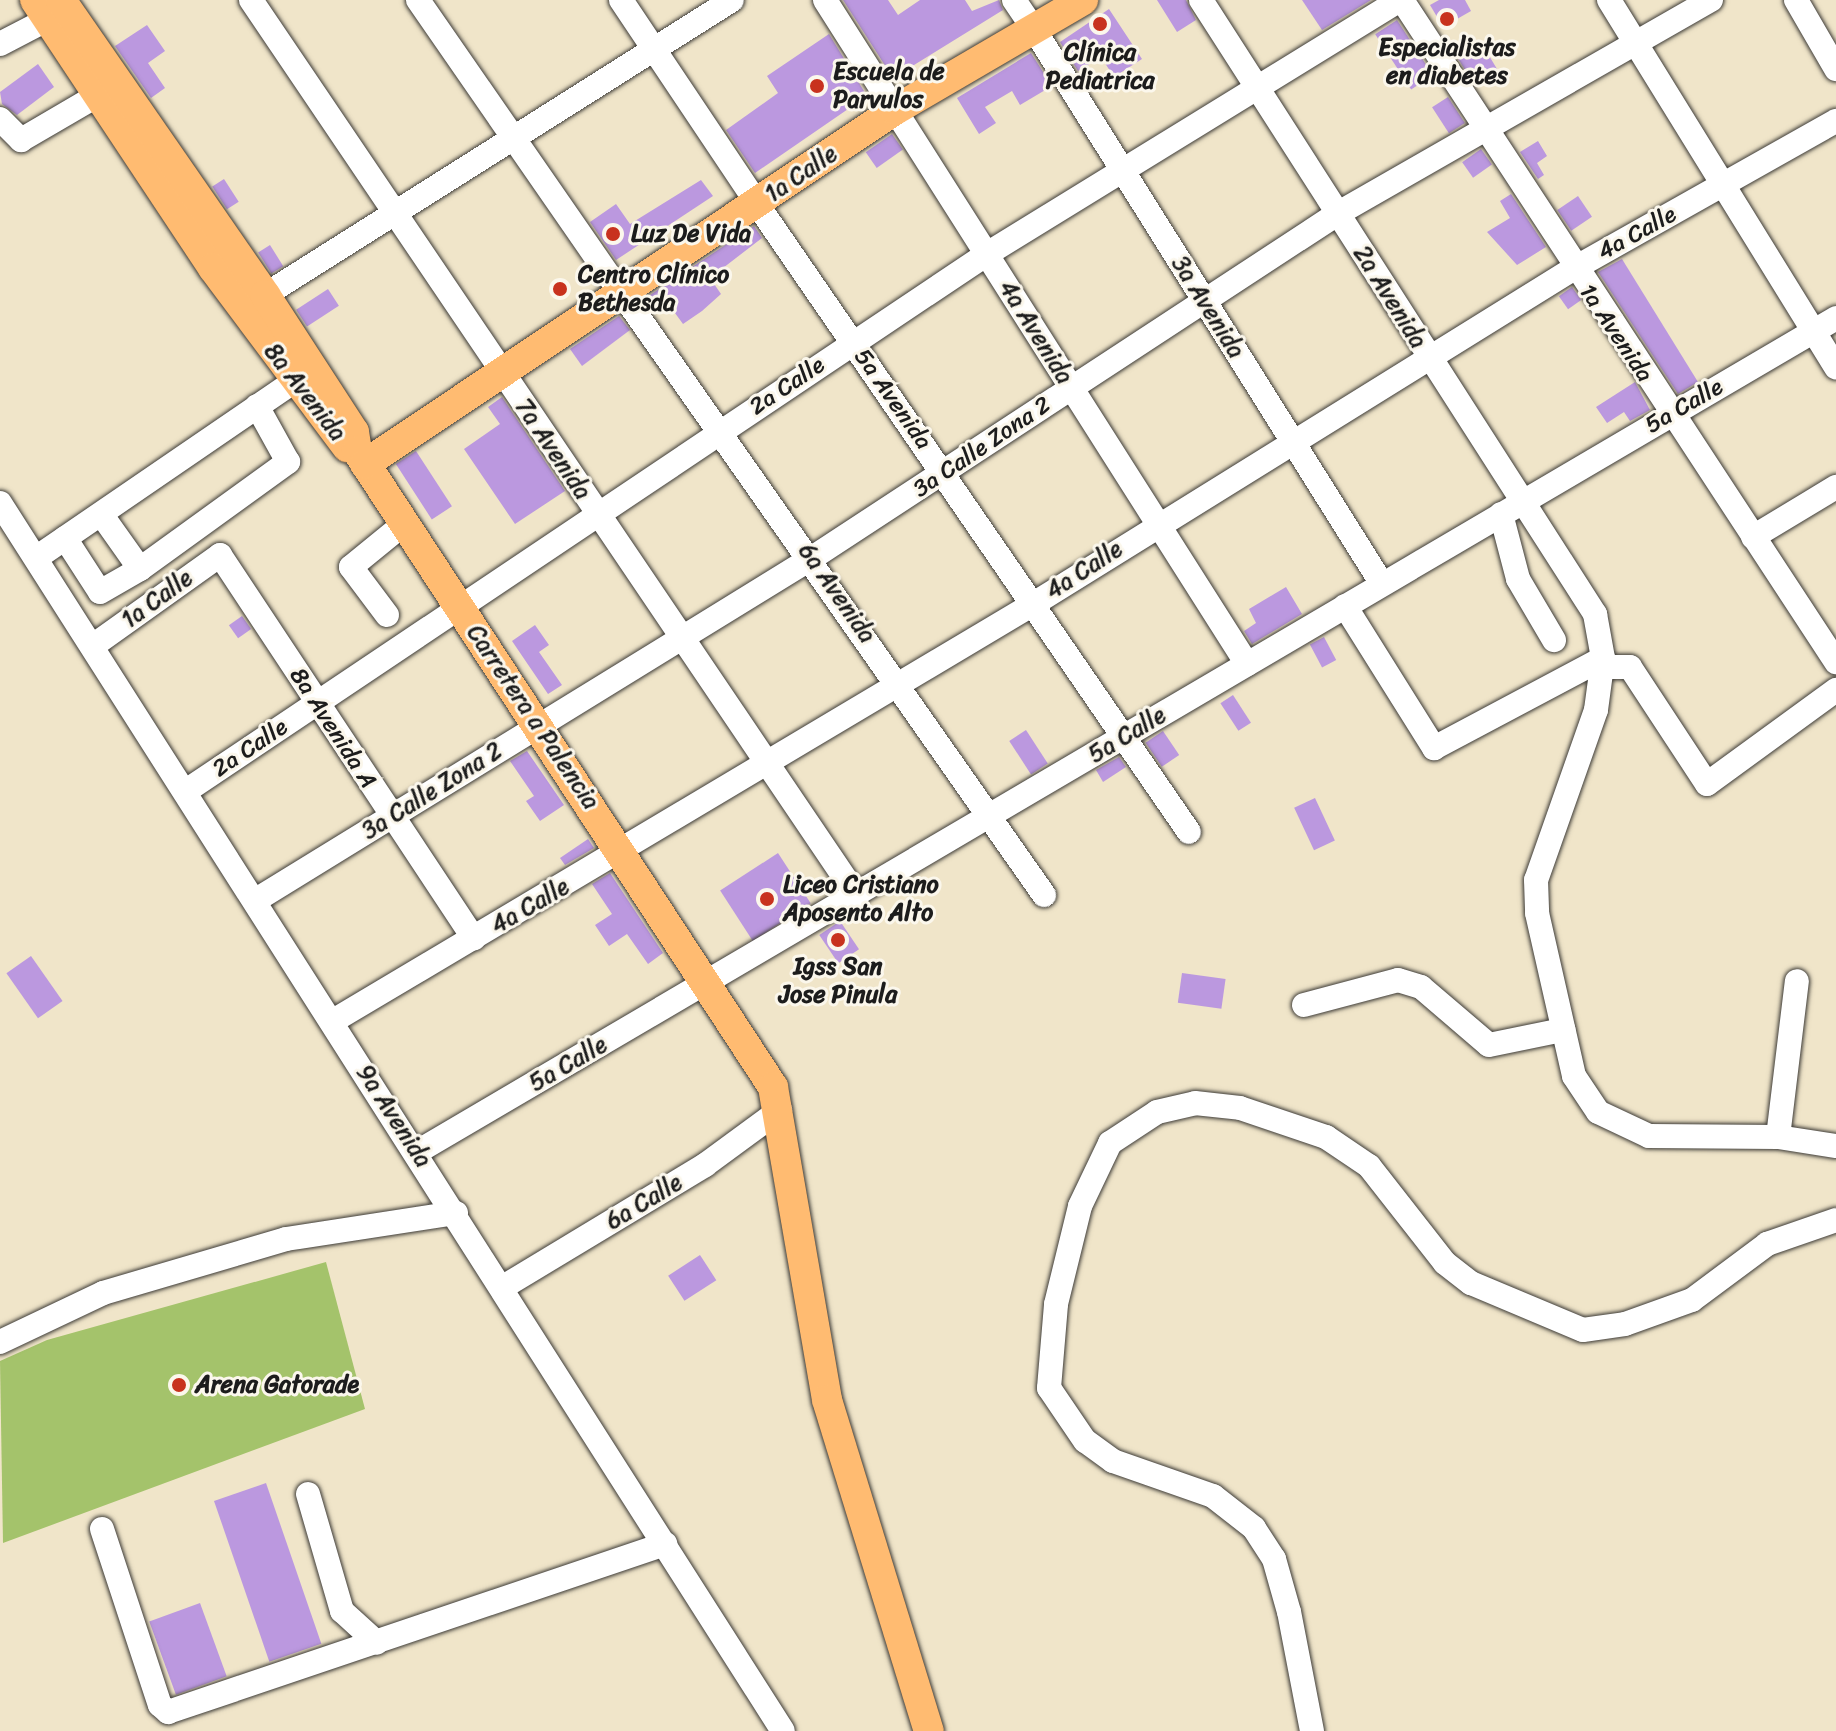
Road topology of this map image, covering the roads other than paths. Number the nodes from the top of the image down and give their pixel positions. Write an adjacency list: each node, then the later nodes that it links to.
1 (251, 0): 29 (street, 7a Avenida)
2 (418, 0): 25 (street, 6a Avenida)
3 (621, 0): 17 (street, 5a Avenida)
4 (732, 0): 17 (street)
5 (825, 0): 21 (street, 4a Avenida)
6 (1058, 0): 14 (main road, 1a Calle)
7 (1083, 0): 14 (main road, 1a Calle)
8 (1201, 0): 19 (street, 2a Avenida)
9 (1401, 0): 19 (street, 2a Calle); 24 (street, 1a Avenida)
10 (1609, 0): 15 (street)
11 (1711, 0): 15 (street, 3a Calle Zona 2)
12 (1796, 0): 18 (street)
13 (48, 6): 16 (street); 20 (main road, 8a Avenida); 34 (main road, 8a Avenida)
14 (1025, 16): 21 (main road, 1a Calle); 26 (street, 3a Avenida)
15 (1635, 43): 24 (street, 3a Calle Zona 2); 27 (street)
16 (0, 44)
17 (653, 49): 25 (street); 28 (street, 5a Avenida)
18 (1836, 69)
19 (1257, 87): 26 (street, 2a Calle); 30 (street, 2a Avenida)
20 (98, 95): 22 (street); 42 (main road, 8a Avenida)
21 (892, 105): 28 (main road, 1a Calle); 31 (street, 4a Avenida)
22 (0, 119)
23 (1836, 121): 27 (street, 4a Calle)
24 (1482, 126): 30 (street, 3a Calle Zona 2); 32 (street, 1a Avenida)
25 (511, 140): 29 (street); 33 (street, 6a Avenida)
26 (1124, 173): 31 (street, 2a Calle); 35 (street, 3a Avenida)
27 (1723, 186): 32 (street, 4a Calle); 37 (street)
28 (753, 198): 33 (main road, 1a Calle); 38 (street, 5a Avenida)
29 (393, 212): 34 (street); 41 (street, 7a Avenida)
30 (1337, 214): 35 (street, 3a Calle Zona 2); 39 (street, 2a Avenida)
31 (987, 254): 38 (street, 2a Calle); 43 (street, 4a Avenida)
32 (1573, 269): 39 (street, 4a Calle); 45 (street, 1a Avenida)
33 (618, 289): 41 (main road, 1a Calle); 46 (street, 6a Avenida)
34 (265, 295): 48 (main road, 8a Avenida)
35 (1205, 302): 43 (street, 3a Calle Zona 2); 47 (street, 3a Avenida)
36 (1836, 318): 37 (street, 5a Calle)
37 (1813, 331): 40 (street); 45 (street, 5a Calle)
38 (853, 342): 46 (street, 2a Calle); 49 (street, 5a Avenida)
39 (1430, 359): 47 (street, 4a Calle); 51 (street, 2a Avenida)
40 (1836, 367)
41 (498, 368): 48 (main road, 1a Calle); 55 (street, 7a Avenida)
42 (293, 382): 44 (street); 48 (main road, 8a Avenida)
43 (1072, 388): 49 (street, 3a Calle Zona 2); 56 (street, 4a Avenida)
44 (257, 406): 53 (street); 63 (street)
45 (1670, 414): 51 (street, 5a Calle); 58 (street, 1a Avenida)
46 (720, 431): 55 (street, 2a Calle); 62 (street, 6a Avenida)
47 (1292, 441): 56 (street, 4a Calle); 64 (street, 3a Avenida)
48 (361, 457): 57 (main road, Carretera a Palencia)
49 (945, 473): 62 (street, 3a Calle Zona 2); 65 (street, 5a Avenida)
50 (1836, 487): 58 (street)
51 (1523, 500): 54 (street, 5a Calle); 72 (street, 2a Avenida)
52 (0, 503): 61 (street, 9a Avenida)
53 (101, 514): 59 (street); 63 (street)
54 (1501, 514): 64 (street, 5a Calle); 70 (street)
55 (598, 515): 67 (street, 2a Calle); 69 (street, 7a Avenida)
56 (1158, 522): 65 (street, 4a Calle); 74 (street, 4a Avenida)
57 (405, 523): 67 (main road, Carretera a Palencia); 68 (street)
58 (1753, 537): 73 (street, 1a Avenida)
59 (65, 538): 61 (street); 63 (street)
60 (221, 556): 71 (street, 1a Calle); 77 (street, 8a Avenida A)
61 (36, 558): 71 (street, 9a Avenida)
62 (812, 558): 69 (street, 3a Calle Zona 2); 75 (street, 6a Avenida)
63 (140, 569)
64 (1382, 584): 66 (street, 5a Calle)
65 (1035, 603): 75 (street, 4a Calle); 79 (street, 5a Avenida)
66 (1345, 606): 72 (street); 74 (street, 5a Calle)
67 (460, 607): 77 (street, 2a Calle); 78 (main road, Carretera a Palencia)
68 (387, 615)
69 (683, 640): 78 (street, 3a Calle Zona 2); 80 (street, 7a Avenida)
70 (1554, 640)
71 (94, 645): 81 (street, 9a Avenida)
72 (1603, 662): 76 (street); 94 (street)
73 (1836, 662)
74 (1247, 664): 79 (street, 5a Calle)
75 (900, 682): 80 (street, 4a Calle); 82 (street, 6a Avenida)
76 (1836, 690)
77 (317, 703): 81 (street, 2a Calle); 83 (street, 8a Avenida A)
78 (539, 724): 83 (street, 3a Calle Zona 2); 85 (main road, Carretera a Palencia)
79 (1127, 735): 82 (street, 5a Calle); 84 (street, 5a Avenida)
80 (769, 763): 85 (street, 4a Calle); 87 (street, 7a Avenida)
81 (186, 791): 88 (street, 9a Avenida)
82 (992, 815): 86 (street, 6a Avenida); 87 (street, 5a Calle)
83 (392, 816): 88 (street, 3a Calle Zona 2); 89 (street, 8a Avenida A)
84 (1189, 832)
85 (623, 852): 89 (street, 4a Calle); 91 (main road, Carretera a Palencia)
86 (1044, 895)
87 (857, 896): 91 (street, 5a Calle)
88 (256, 900): 93 (street, 9a Avenida)
89 (474, 939): 93 (street, 4a Calle)
90 (1797, 981): 96 (street)
91 (710, 982): 95 (main road, Carretera a Palencia); 98 (street, 5a Calle)
92 (1304, 1005): 94 (street)
93 (333, 1021): 98 (street, 9a Avenida)
94 (1563, 1030): 96 (street)
95 (780, 1110): 101 (street, 6a Calle); 108 (main road, Carretera a Palencia)
96 (1778, 1137): 97 (street)
97 (1836, 1146)
98 (417, 1152): 99 (street, 9a Avenida)
99 (456, 1213): 101 (street, 9a Avenida); 102 (street)
100 (1836, 1220): 109 (street)
101 (503, 1287): 105 (street, 9a Avenida)
102 (0, 1342)
103 (308, 1494): 106 (street)
104 (102, 1529): 106 (street)
105 (665, 1544): 106 (street); 107 (street, 9a Avenida)
106 (377, 1643)
107 (783, 1731)
108 (929, 1731)
109 (1312, 1731)

